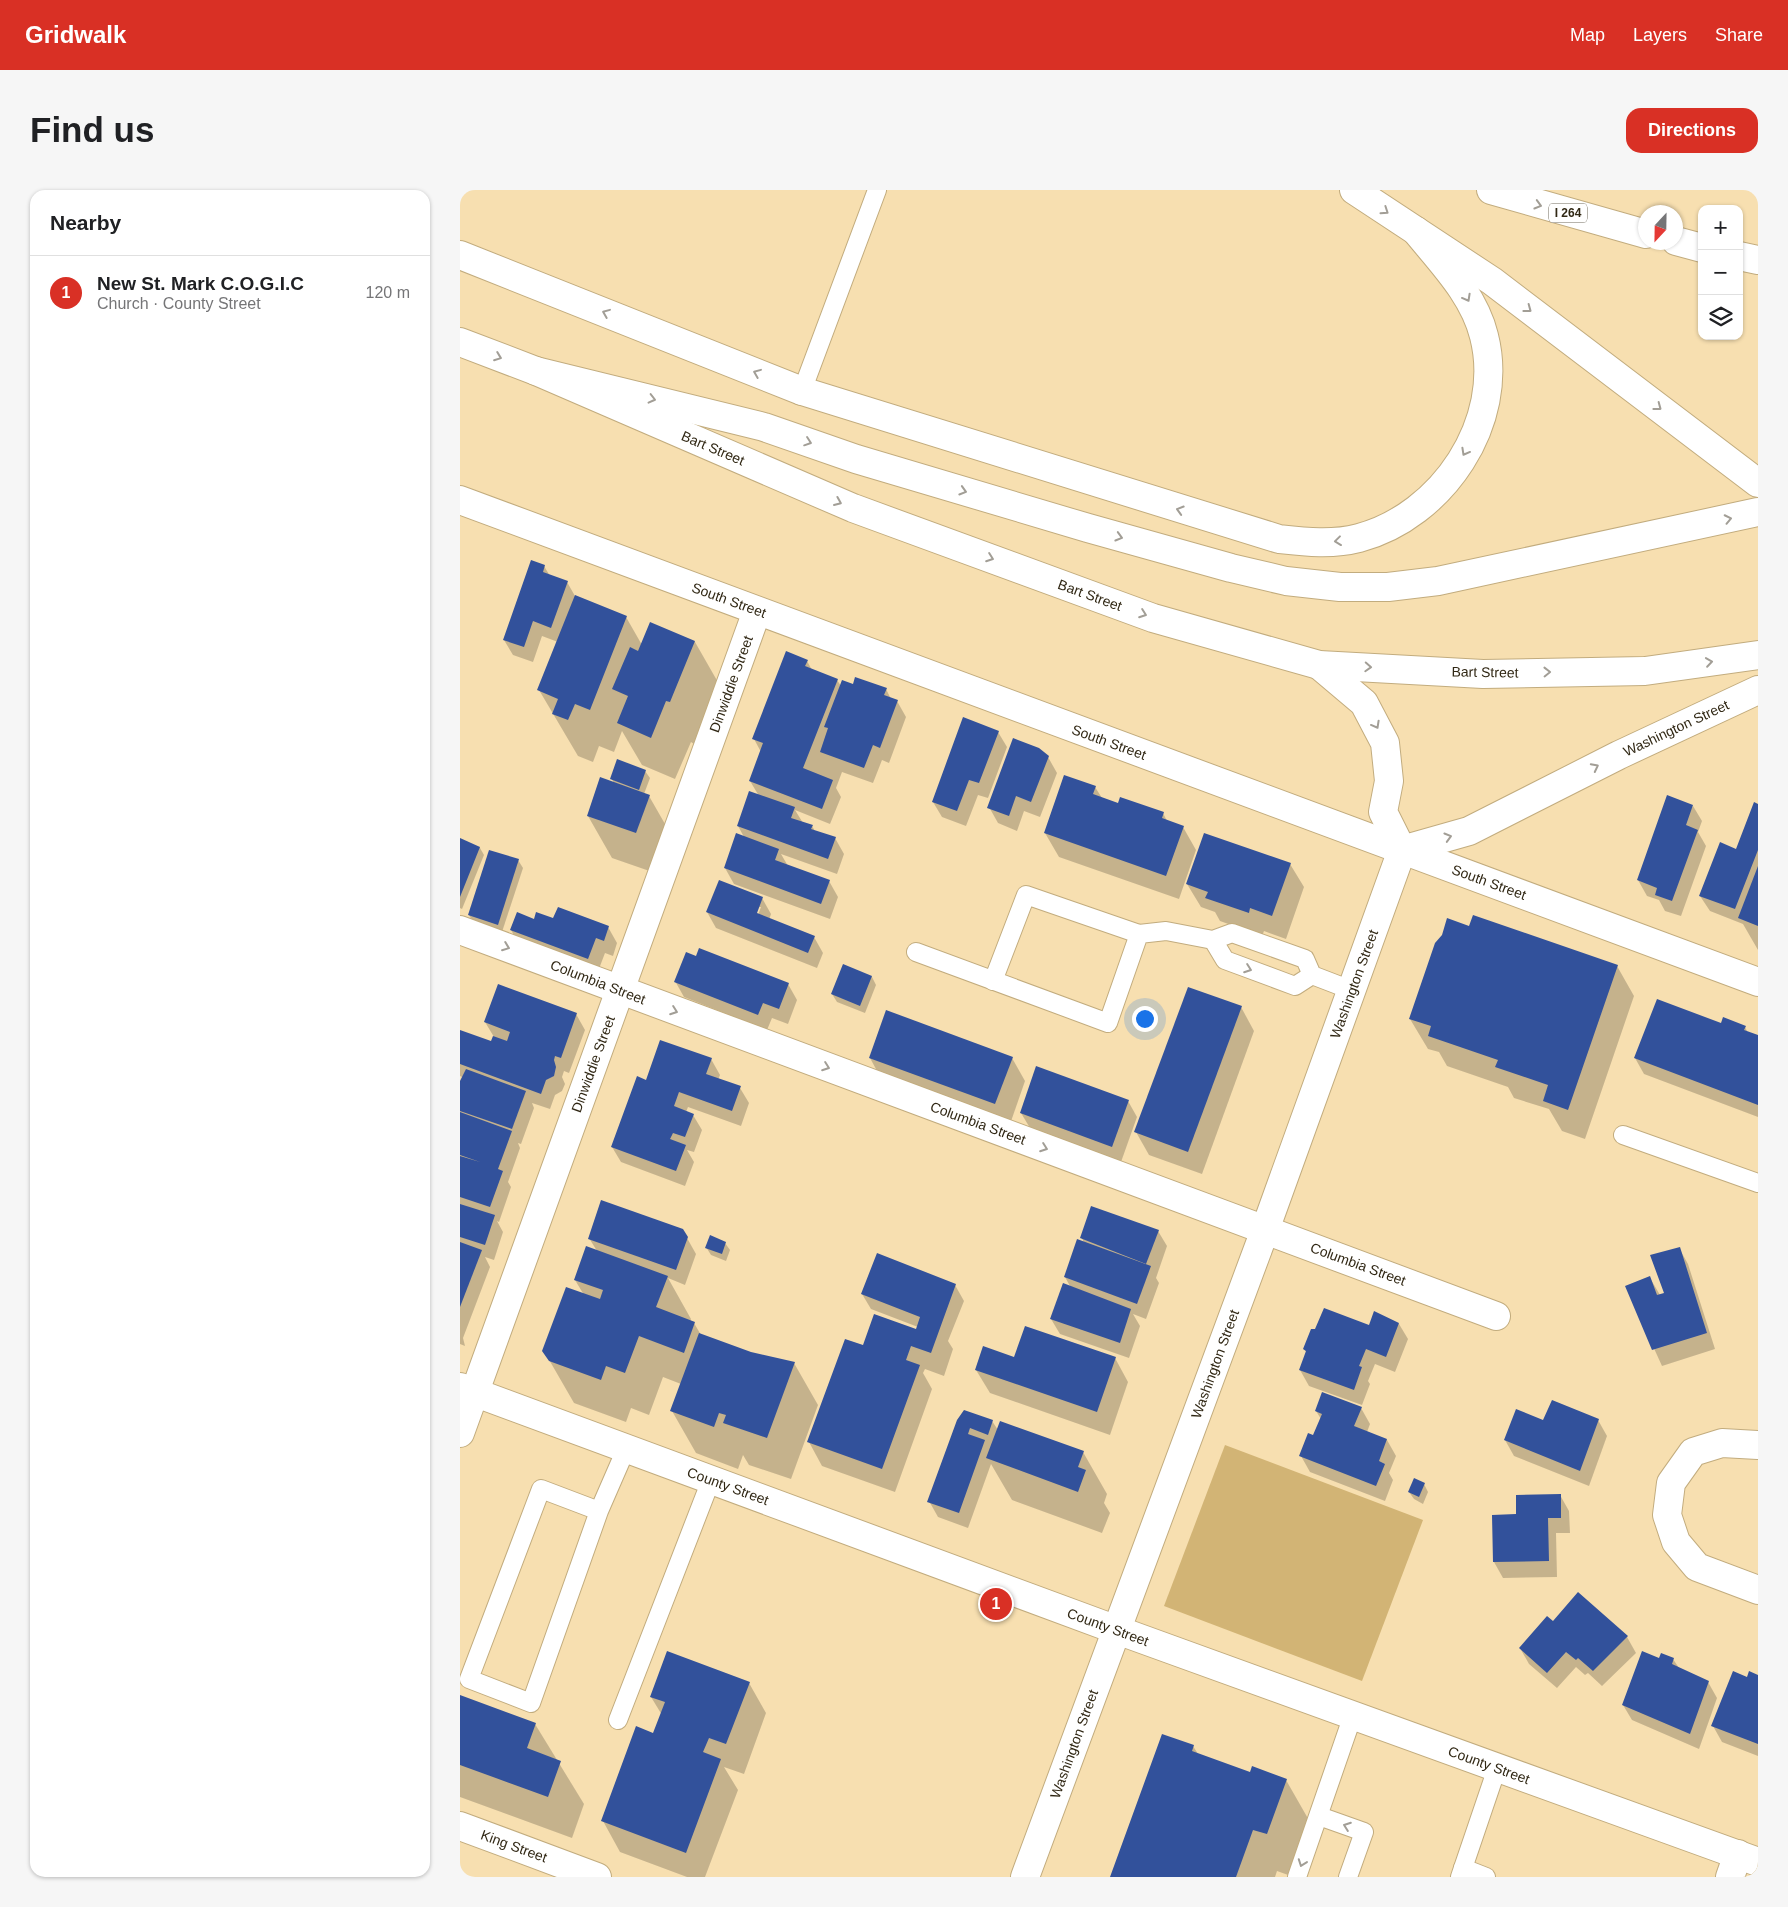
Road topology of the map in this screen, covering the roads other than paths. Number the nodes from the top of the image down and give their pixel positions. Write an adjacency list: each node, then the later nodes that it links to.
1 (877, 190): 13 (lane)
2 (1354, 190): 4 (main road, one-way to 4)
3 (1491, 190): 5 (main road, I 264, one-way to 5)
4 (1416, 231): 13 (main road, one-way to 13); 14 (main road, one-way to 14)
5 (1638, 232)
6 (1683, 243): 7 (main road)
7 (1698, 247)
8 (460, 256): 13 (main road, one-way to 8)
9 (1743, 257): 10 (main road)
10 (1758, 260)
11 (460, 342): 12 (main road, Bart Street, one-way to 12)
12 (536, 371): 16 (main road, one-way to 16); 19 (main road, Bart Street, one-way to 19)
13 (802, 391)
14 (1758, 483)
15 (460, 500): 17 (main road, South Street)
16 (1758, 512)
17 (757, 611): 21 (main road, South Street); 29 (main road, Dinwiddie Street)
18 (1758, 654): 19 (main road, Bart Street, one-way to 18)
19 (1319, 665): 21 (main road, one-way to 21)
20 (1758, 690): 21 (main road, Washington Street, one-way to 20)
21 (1402, 850): 28 (main road, South Street); 30 (main road, Washington Street)
22 (460, 930): 29 (main road, Columbia Street, one-way to 29)
23 (1138, 934): 24 (lane); 27 (lane); 27 (lane)
24 (1213, 940): 26 (lane); 26 (lane, one-way to 26)
25 (916, 952): 27 (lane)
26 (1312, 974): 30 (lane)
27 (994, 981)
28 (1758, 982)
29 (620, 990): 33 (main road, Columbia Street, one-way to 33); 35 (main road, Dinwiddie Street)
30 (1351, 990): 33 (main road, Washington Street)
31 (1623, 1134): 32 (lane)
32 (1758, 1183)
33 (1265, 1230): 34 (main road, Columbia Street); 42 (main road, Washington Street)
34 (1496, 1316)
35 (468, 1390): 36 (main road, Dinwiddie Street); 38 (main road, County Street)
36 (460, 1433)
37 (1758, 1446): 41 (main road)
38 (626, 1448): 39 (main road, County Street); 40 (lane)
39 (711, 1480): 42 (main road, County Street); 44 (lane)
40 (599, 1511): 40 (lane)
41 (1758, 1590)
42 (1117, 1630): 43 (main road, County Street); 51 (main road, Washington Street)
43 (1352, 1715): 45 (main road, County Street); 46 (lane)
44 (618, 1720)
45 (1497, 1768): 48 (main road, County Street); 49 (lane)
46 (1319, 1816): 52 (lane, one-way to 52); 53 (lane, one-way to 46)
47 (460, 1826): 50 (main road, King Street)
48 (1742, 1864)
49 (1462, 1873): 54 (lane)
50 (597, 1877)
51 (1025, 1877)
52 (1297, 1877)
53 (1348, 1877)
54 (1486, 1877)

